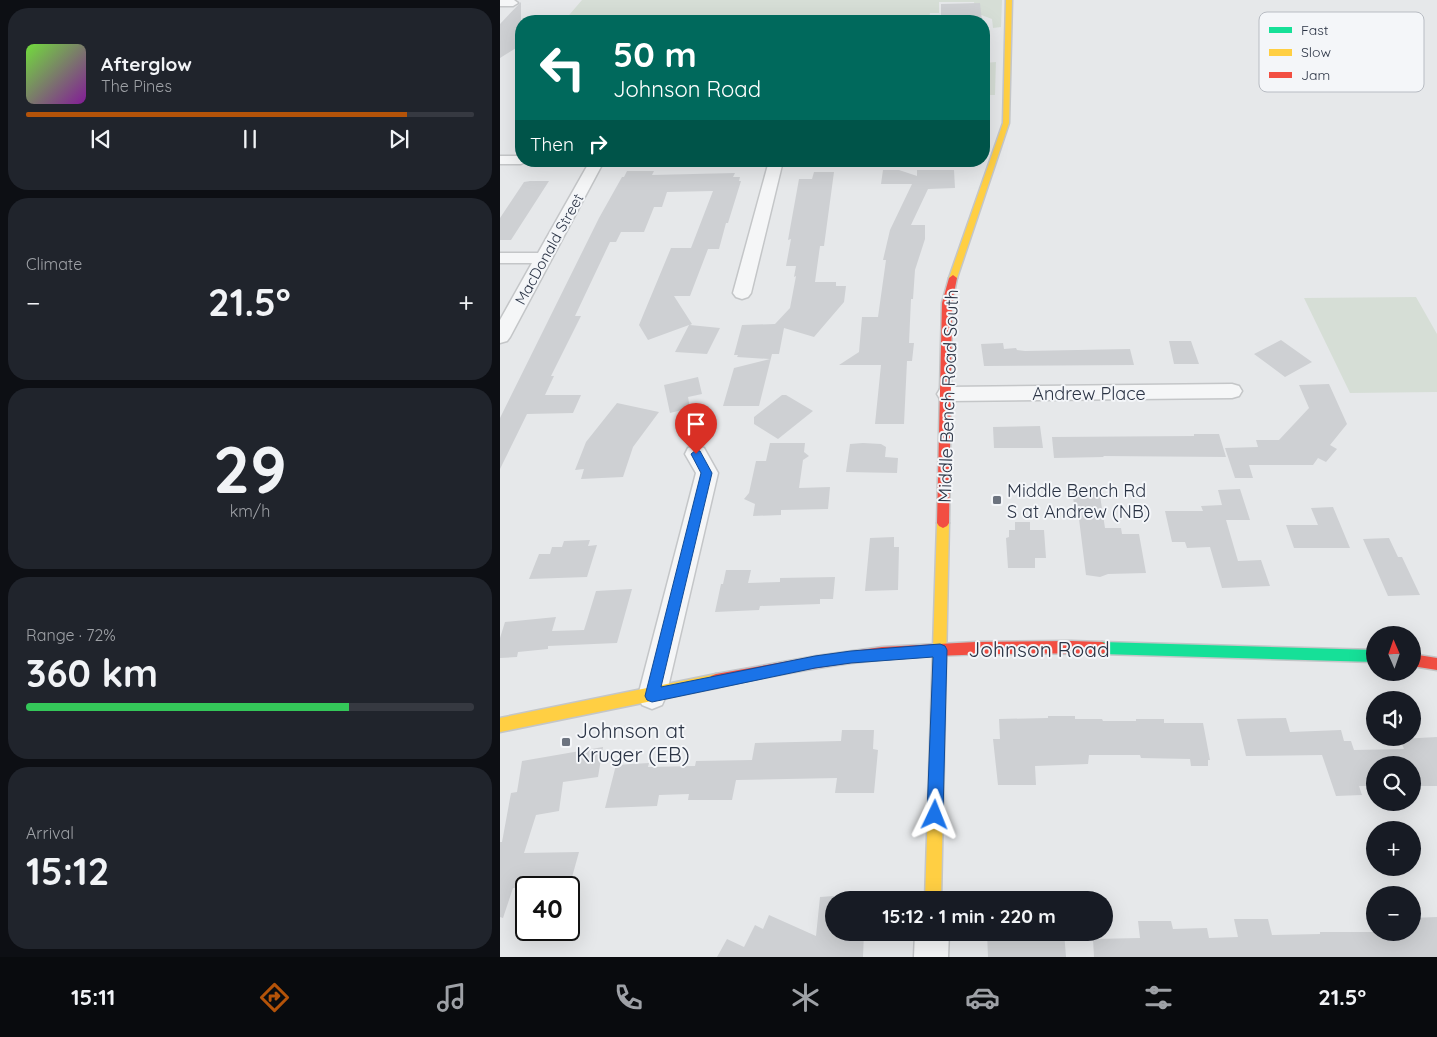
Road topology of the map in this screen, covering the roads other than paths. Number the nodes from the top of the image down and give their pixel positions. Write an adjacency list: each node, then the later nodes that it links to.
1 (1009, 0): 4 (street, Middle Bench Road South)
2 (500, 3): 3 (street)
3 (513, 3)
4 (990, 153)
5 (500, 160): 6 (street)
6 (515, 160)
7 (594, 167): 11 (street, MacDonald Street)
8 (774, 167): 12 (street)
9 (986, 167): 15 (street, Middle Bench Road South)
10 (500, 258): 11 (street)
11 (544, 258): 13 (street, MacDonald Street)
12 (742, 292)
13 (500, 337)
14 (1232, 391): 15 (street, Andrew Place)
15 (946, 394): 17 (street, Middle Bench Road South)
16 (696, 454): 21 (street)
17 (940, 650): 18 (street, Johnson Road); 21 (street, Johnson Road); 23 (street, Middle Bench Road South)
18 (1366, 656)
19 (1421, 661): 20 (street)
20 (1437, 664)
21 (652, 696): 22 (street, Johnson Road)
22 (500, 725)
23 (933, 891)
24 (932, 941): 25 (street)
25 (931, 957)

